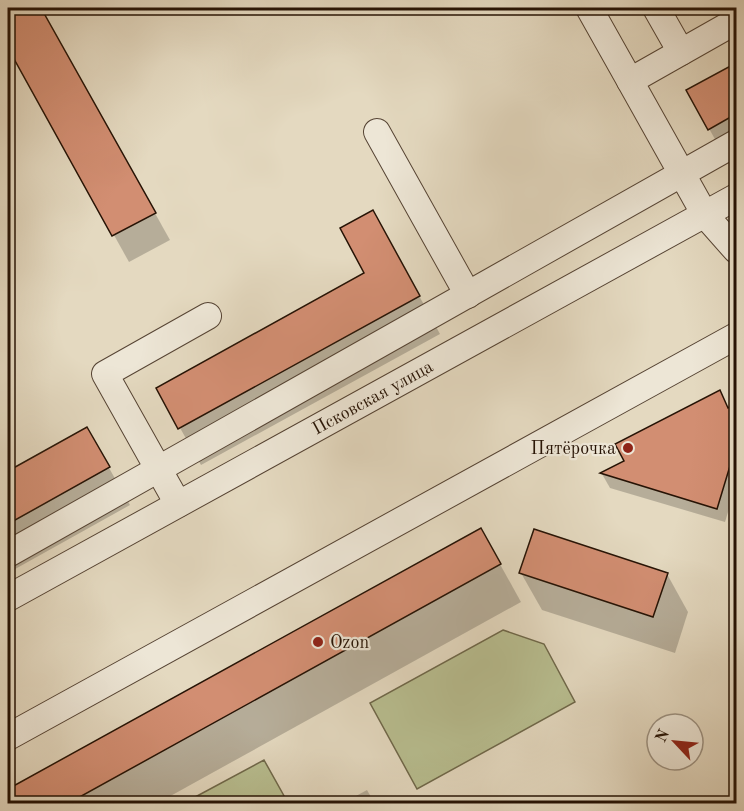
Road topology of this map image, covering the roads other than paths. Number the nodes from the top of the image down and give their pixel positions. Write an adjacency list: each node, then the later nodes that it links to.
1 (589, 8): 5 (street)
2 (656, 8): 4 (street)
3 (736, 21): 4 (street)
4 (681, 52): 5 (street)
5 (630, 81): 8 (street)
6 (376, 132): 12 (street)
7 (736, 143): 8 (street)
8 (682, 174): 10 (street); 12 (street)
9 (736, 197): 10 (street, Псковская улица)
10 (705, 214): 11 (street); 16 (street, Псковская улица)
11 (736, 250)
12 (468, 295): 15 (street)
13 (208, 316): 15 (street)
14 (736, 336): 19 (street)
15 (158, 469): 16 (street); 17 (street)
16 (178, 504): 18 (street, Псковская улица)
17 (8, 554)
18 (8, 598)
19 (8, 737)

